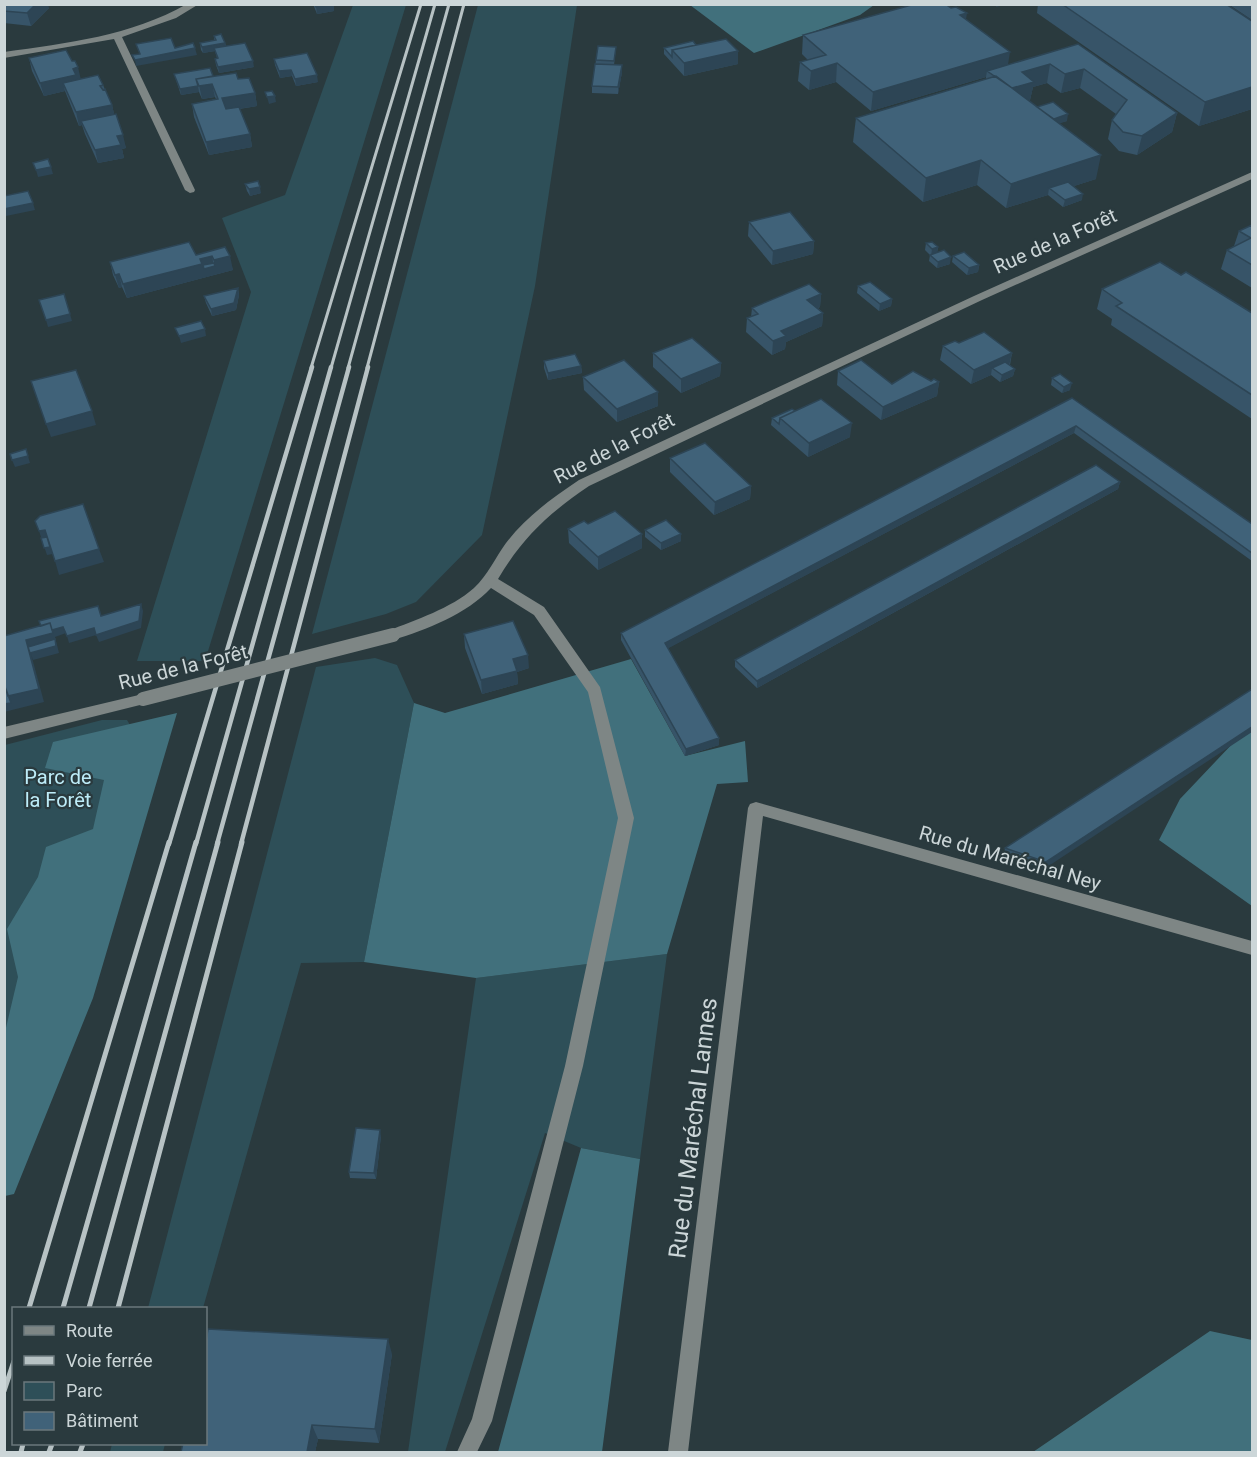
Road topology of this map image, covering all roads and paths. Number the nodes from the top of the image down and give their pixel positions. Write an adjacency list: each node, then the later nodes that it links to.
1 (195, 4): 2 (street)
2 (118, 38): 3 (street); 5 (street)
3 (4, 55)
4 (1252, 174): 6 (street, Rue de la Forêt)
5 (190, 190)
6 (490, 581): 7 (street, Rue de la Forêt, bridge); 10 (street)
7 (4, 733)
8 (756, 808): 9 (street, Rue du Maréchal Ney); 11 (street, Rue du Maréchal Lannes)
9 (1252, 948)
10 (467, 1452)
11 (678, 1452)

